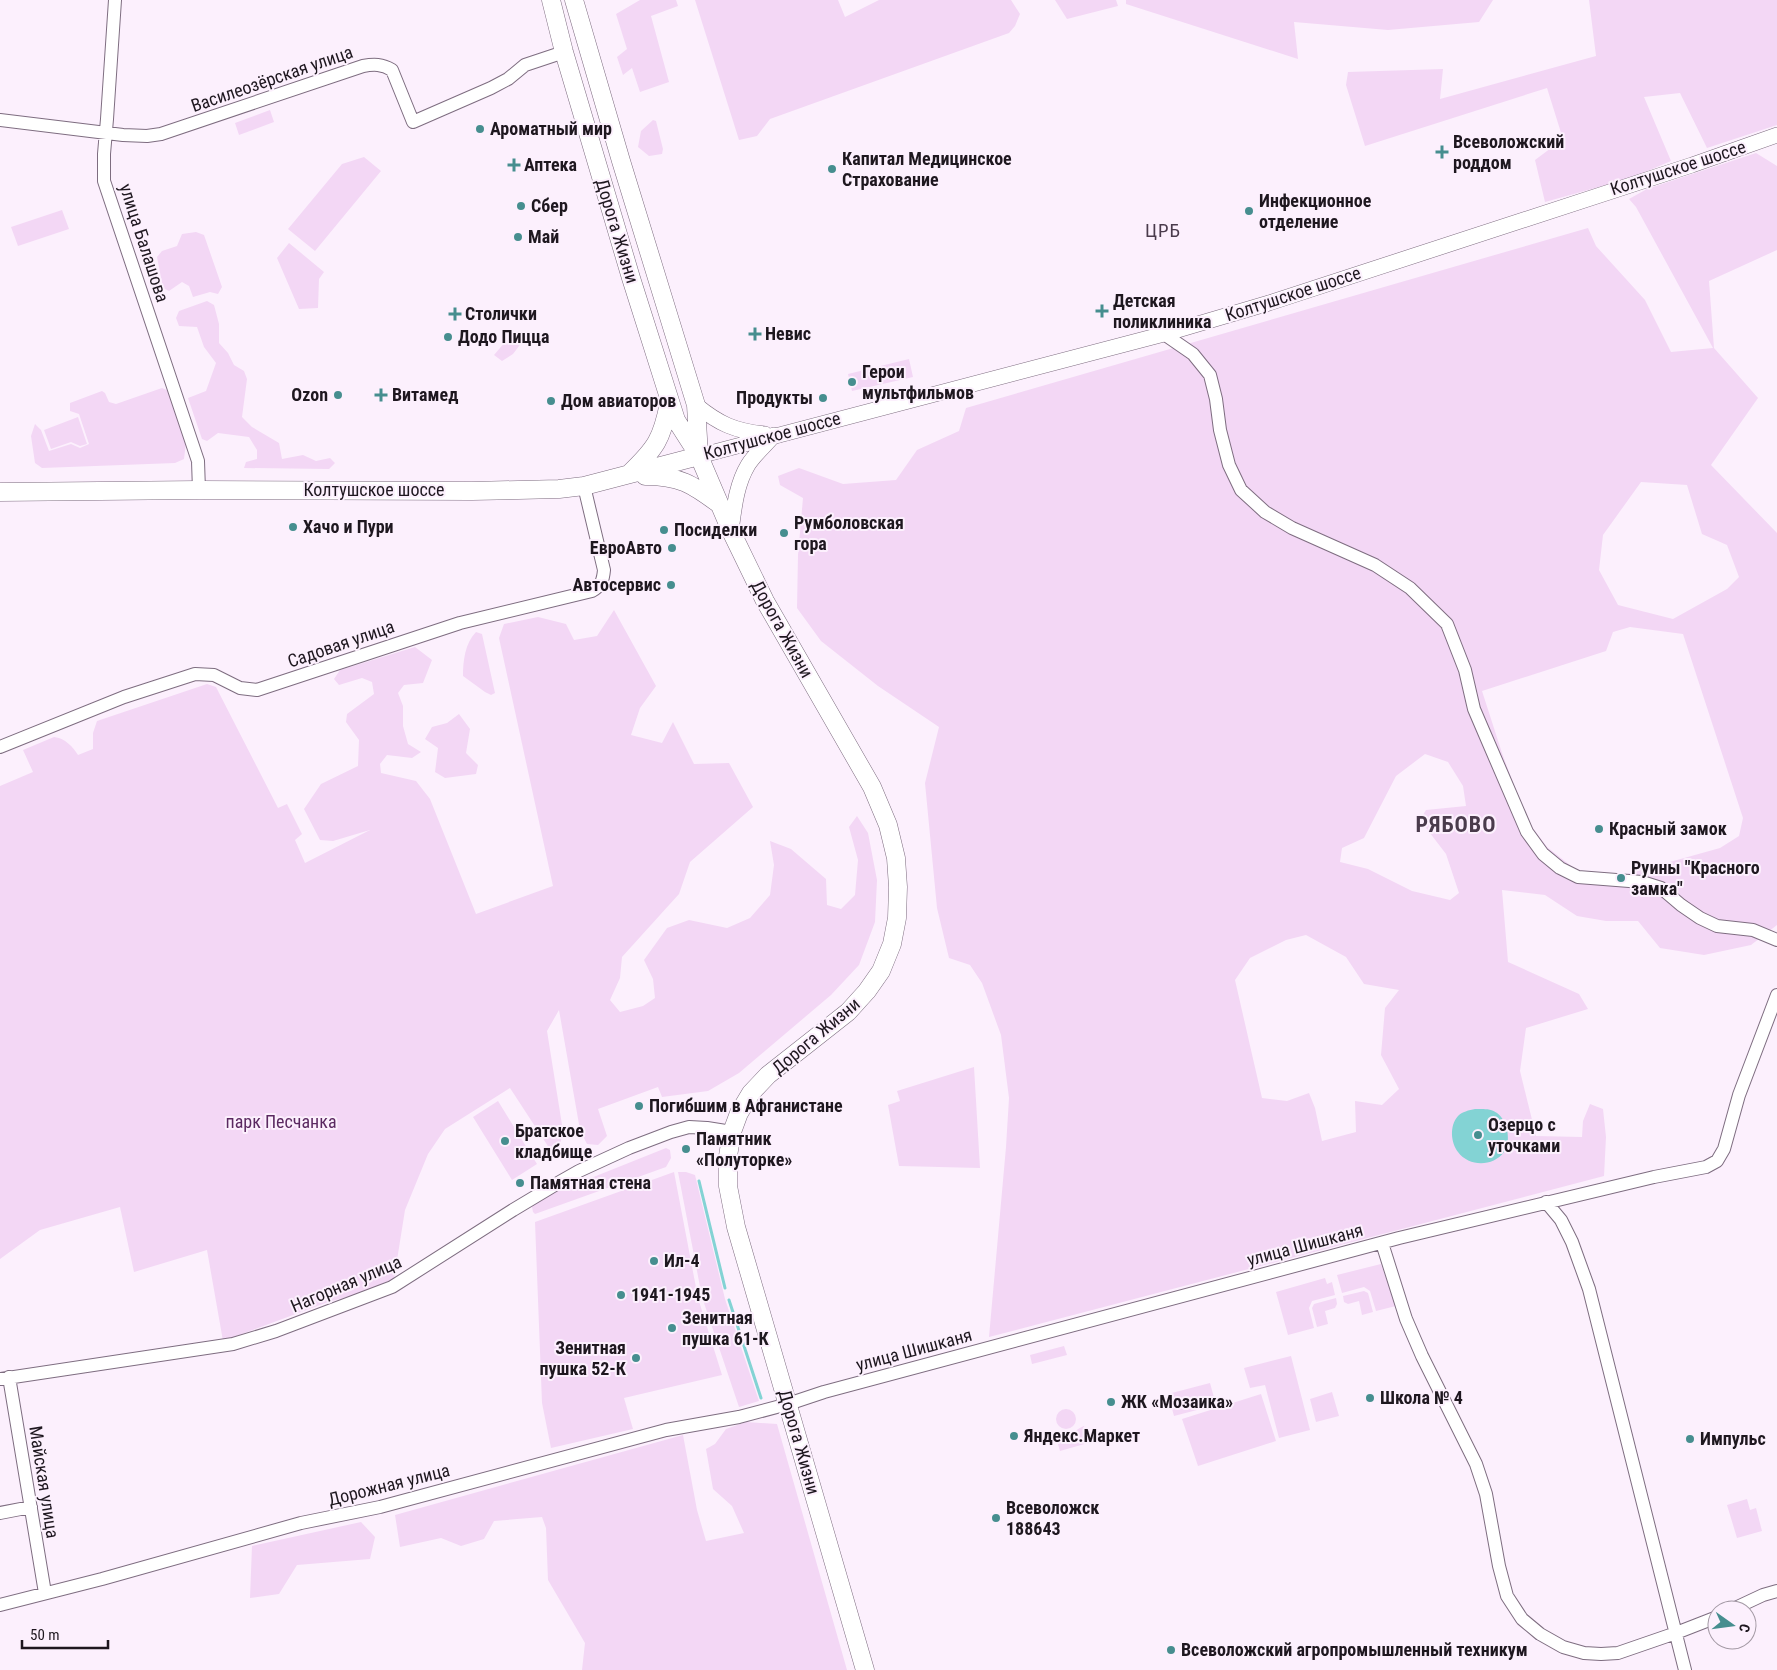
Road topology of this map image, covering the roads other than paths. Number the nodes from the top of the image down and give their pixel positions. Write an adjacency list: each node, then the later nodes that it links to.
1 (115, 0): 6 (street, улица Балашова)
2 (550, 0): 4 (main road, Дорога Жизни)
3 (574, 0): 10 (main road, Дорога Жизни)
4 (564, 52): 6 (street, Василеозёрская улица); 9 (main road, Дорога Жизни)
5 (0, 120): 6 (street, Василеозёрская улица)
6 (106, 133): 15 (street, улица Балашова)
7 (1777, 135): 8 (street, Колтушское шоссе)
8 (1164, 334): 11 (street, Колтушское шоссе); 20 (street)
9 (669, 401): 12 (main road, Дорога Жизни); 13 (main road)
10 (696, 405): 11 (street); 12 (main road, Дорога Жизни)
11 (774, 435): 12 (street, Колтушское шоссе); 18 (street)
12 (700, 456): 13 (main road, Колтушское шоссе); 17 (main road, Дорога Жизни)
13 (627, 476): 14 (main road, Колтушское шоссе); 17 (main road)
14 (584, 486): 15 (main road, Колтушское шоссе); 19 (street, Садовая улица)
15 (199, 490): 16 (main road, Колтушское шоссе)
16 (0, 492)
17 (720, 506): 18 (main road, Дорога Жизни)
18 (731, 531): 22 (main road, Дорога Жизни)
19 (0, 747)
20 (1777, 940)
21 (1777, 995): 23 (street)
22 (732, 1132): 25 (street, Нагорная улица); 26 (main road, Дорога Жизни)
23 (1546, 1202): 24 (street); 34 (street)
24 (1382, 1243): 26 (street, улица Шишканя); 34 (street, улица Шишканя)
25 (5, 1378): 27 (street, Майская улица)
26 (788, 1404): 30 (street, Дорожная улица); 35 (main road, Дорога Жизни)
27 (31, 1507): 28 (street); 30 (street, Майская улица)
28 (0, 1513)
29 (1777, 1591): 31 (street)
30 (45, 1593): 32 (street, Дорожная улица)
31 (1752, 1600)
32 (0, 1605)
33 (1707, 1620): 34 (street, улица Шишканя)
34 (1676, 1633): 36 (street)
35 (865, 1670)
36 (1685, 1670)

